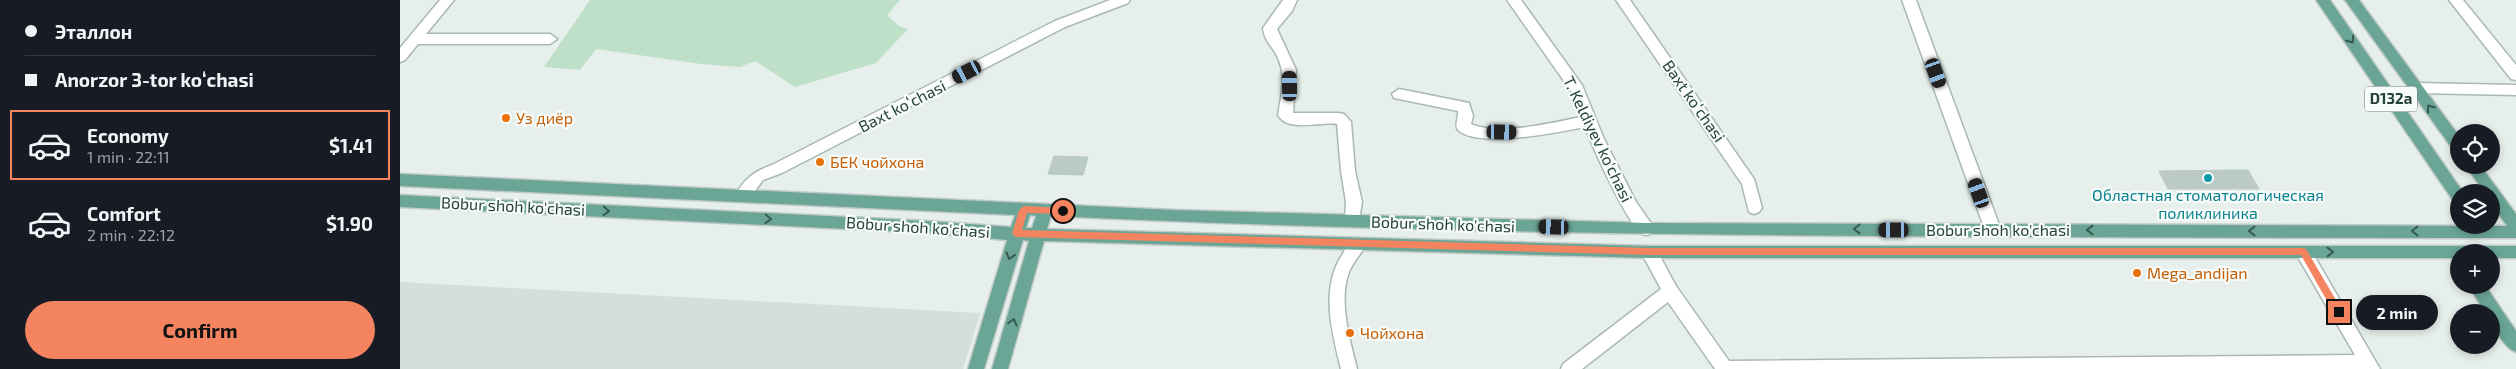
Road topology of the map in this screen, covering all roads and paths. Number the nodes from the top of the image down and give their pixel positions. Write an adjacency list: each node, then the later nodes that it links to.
1 (447, 0): 11 (street)
2 (1123, 0): 20 (street, Baxt koʻchasi)
3 (1290, 0): 26 (street)
4 (1514, 0): 16 (street, T. Keldiyev ko'chasi)
5 (1622, 0): 23 (street, Baxt koʻchasi)
6 (1909, 0): 30 (street)
7 (2323, 0): 19 (main road, D132a, one-way to 19)
8 (2352, 0): 13 (main road, D132a)
9 (2456, 0): 12 (street)
10 (550, 39): 11 (street)
11 (406, 48)
12 (2516, 75)
13 (2416, 88): 14 (street); 17 (main road, D132a, one-way to 13)
14 (2516, 90)
15 (1399, 94): 16 (street)
16 (1589, 121): 29 (street, T. Keldiyev ko'chasi)
17 (2450, 135)
18 (400, 180): 20 (main road, Bobur shoh ko'chasi)
19 (2450, 185)
20 (743, 196): 24 (main road, Bobur shoh ko'chasi)
21 (400, 201): 35 (main road, Bobur shoh ko'chasi, one-way to 35)
22 (2500, 205): 28 (main road)
23 (1754, 208)
24 (1024, 210): 25 (main road, Bobur shoh ko'chasi); 35 (main road)
25 (1045, 210): 26 (main road, Bobur shoh ko'chasi); 36 (main road)
26 (1353, 221): 29 (main road, Bobur shoh ko'chasi)
27 (2450, 225): 33 (main road)
28 (2516, 226)
29 (1647, 229): 30 (main road, Bobur shoh ko'chasi, one-way to 29)
30 (1993, 230): 33 (main road, Bobur shoh ko'chasi, one-way to 30)
31 (2450, 230): 33 (main road, Bobur shoh ko'chasi)
32 (2500, 230): 34 (main road, Bobur shoh ko'chasi)
33 (2440, 231): 40 (main road)
34 (2516, 232)
35 (1016, 234): 36 (main road, Bobur shoh ko'chasi); 51 (main road, one-way to 51)
36 (1038, 234): 39 (main road, Bobur shoh ko'chasi); 52 (main road, one-way to 36)
37 (2475, 234): 38 (main road)
38 (2467, 244)
39 (1358, 245): 41 (main road, Bobur shoh ko'chasi); 53 (street)
40 (2450, 246)
41 (1649, 252): 42 (main road, Bobur shoh ko'chasi); 46 (street)
42 (2303, 252): 45 (main road, Bobur shoh ko'chasi, one-way to 45); 49 (street)
43 (2500, 252): 44 (main road, Bobur shoh ko'chasi)
44 (2516, 252)
45 (2450, 256)
46 (1670, 291): 50 (street); 54 (street)
47 (2482, 294): 48 (main road)
48 (2516, 345)
49 (2370, 366): 50 (street)
50 (1725, 368)
51 (976, 369)
52 (1000, 369)
53 (1349, 369)
54 (1569, 369)

